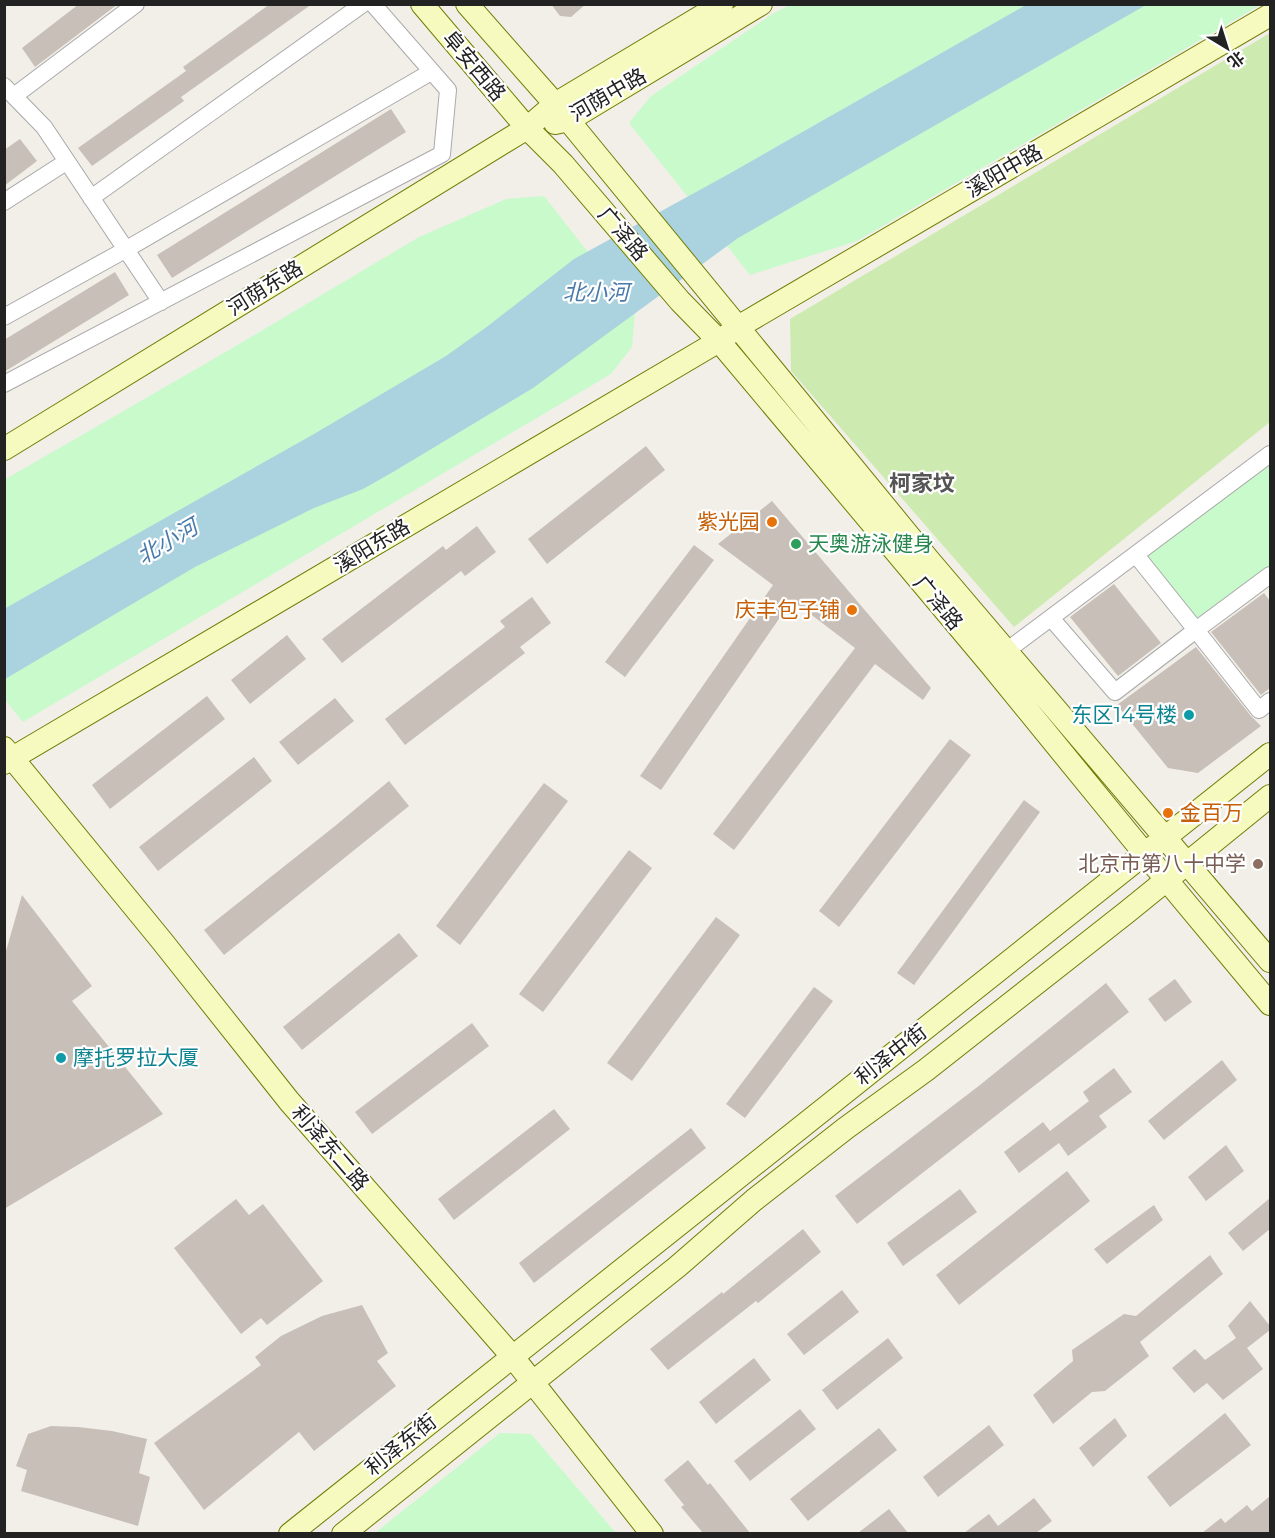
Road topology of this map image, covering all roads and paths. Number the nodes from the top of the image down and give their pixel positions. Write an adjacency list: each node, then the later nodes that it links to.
1 (136, 4): 10 (street)
2 (363, 4): 14 (street)
3 (373, 4): 9 (street)
4 (422, 4): 12 (street, 阜安西路)
5 (467, 4): 11 (street, 阜安西路)
6 (722, 4): 11 (street, 河荫中路)
7 (761, 4): 11 (street, 河荫中路)
8 (1270, 15): 19 (street, 溪阳中路)
9 (431, 72): 16 (street); 17 (street)
10 (9, 91): 13 (street)
11 (562, 112): 12 (street, 河荫中路); 19 (street, 广泽路)
12 (527, 128): 20 (street, 广泽路); 22 (street, 河荫东路)
13 (66, 162): 14 (street); 15 (street)
14 (91, 198): 16 (street)
15 (4, 202)
16 (125, 250): 17 (street); 18 (street)
17 (161, 302): 21 (street)
18 (4, 317)
19 (738, 327): 20 (street, 溪阳东路); 28 (street, 广泽路)
20 (718, 341): 28 (street, 广泽路); 31 (street, 溪阳东路)
21 (4, 384)
22 (4, 449)
23 (1270, 454): 24 (street)
24 (1136, 555): 26 (street); 27 (street)
25 (1270, 575): 27 (street)
26 (1051, 618): 27 (street); 28 (street)
27 (1197, 630): 29 (street)
28 (998, 658): 33 (street, 广泽路); 34 (street, 广泽路)
29 (1270, 701)
30 (1270, 754): 33 (street, 利泽中街)
31 (7, 756): 39 (street, 利泽东二路)
32 (1270, 796): 35 (street, 利泽中街)
33 (1166, 837): 34 (street, 利泽中街); 35 (street, 广泽路)
34 (1145, 854): 36 (street, 广泽路); 39 (street, 利泽中街)
35 (1187, 863): 36 (street, 利泽中街); 37 (street, 广泽路)
36 (1167, 880): 38 (street, 广泽路); 40 (street, 利泽中街)
37 (1270, 961)
38 (1270, 1004)
39 (512, 1356): 40 (street, 利泽东二路); 41 (street, 利泽东街)
40 (533, 1382): 42 (street, 利泽东街); 43 (street, 利泽东二路)
41 (290, 1533)
42 (343, 1533)
43 (652, 1533)

